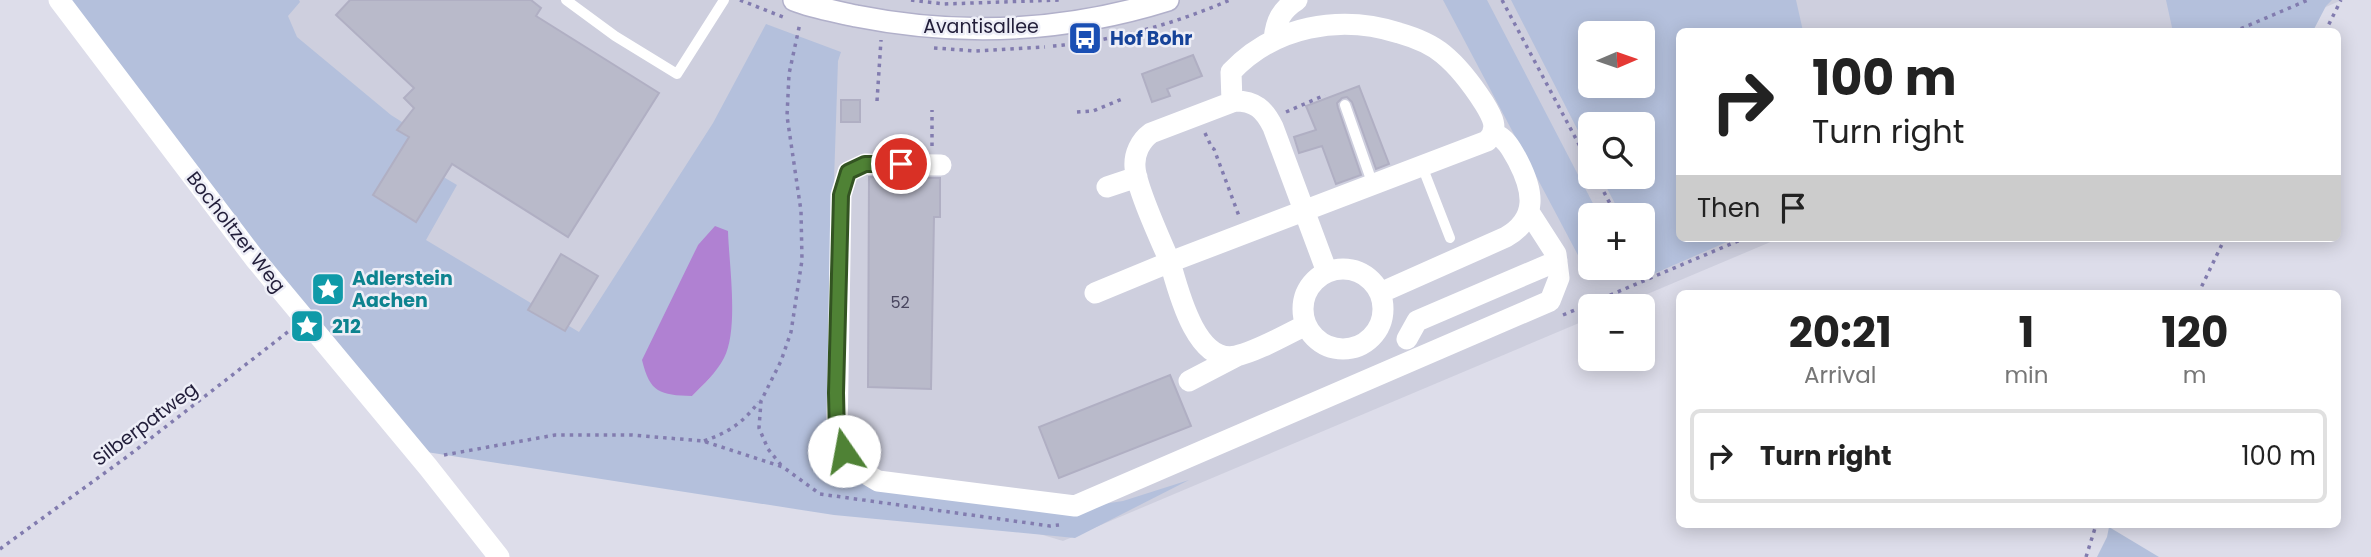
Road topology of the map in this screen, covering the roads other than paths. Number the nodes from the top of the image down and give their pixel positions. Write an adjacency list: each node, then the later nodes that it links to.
1 (59, 0): 30 (street, Bocholtzer Weg)
2 (566, 0): 3 (lane)
3 (724, 0)
4 (794, 0): 5 (street, Avantisallee)
5 (1168, 0)
6 (1297, 0): 7 (street)
7 (1274, 39): 8 (street); 10 (street)
8 (1232, 102): 13 (street); 16 (street)
9 (1345, 105): 14 (lane)
10 (1493, 133): 12 (street); 17 (street)
11 (936, 158): 29 (street)
12 (1422, 166): 14 (street); 18 (lane)
13 (1137, 177): 15 (street); 19 (street)
14 (1373, 185): 16 (street)
15 (1107, 187)
16 (1305, 211): 19 (street); 21 (street)
17 (1529, 212): 20 (street); 23 (street)
18 (1450, 238)
19 (1170, 261): 22 (street); 27 (street)
20 (1557, 261): 26 (street); 29 (street)
21 (1327, 272): 23 (street); 24 (street)
22 (1095, 293)
23 (1380, 293): 25 (street)
24 (1306, 325): 25 (street); 28 (street)
25 (1377, 328): 26 (street)
26 (1407, 339): 29 (street)
27 (1208, 349): 28 (street); 28 (street)
28 (1237, 356)
29 (1416, 359)
30 (499, 557)

